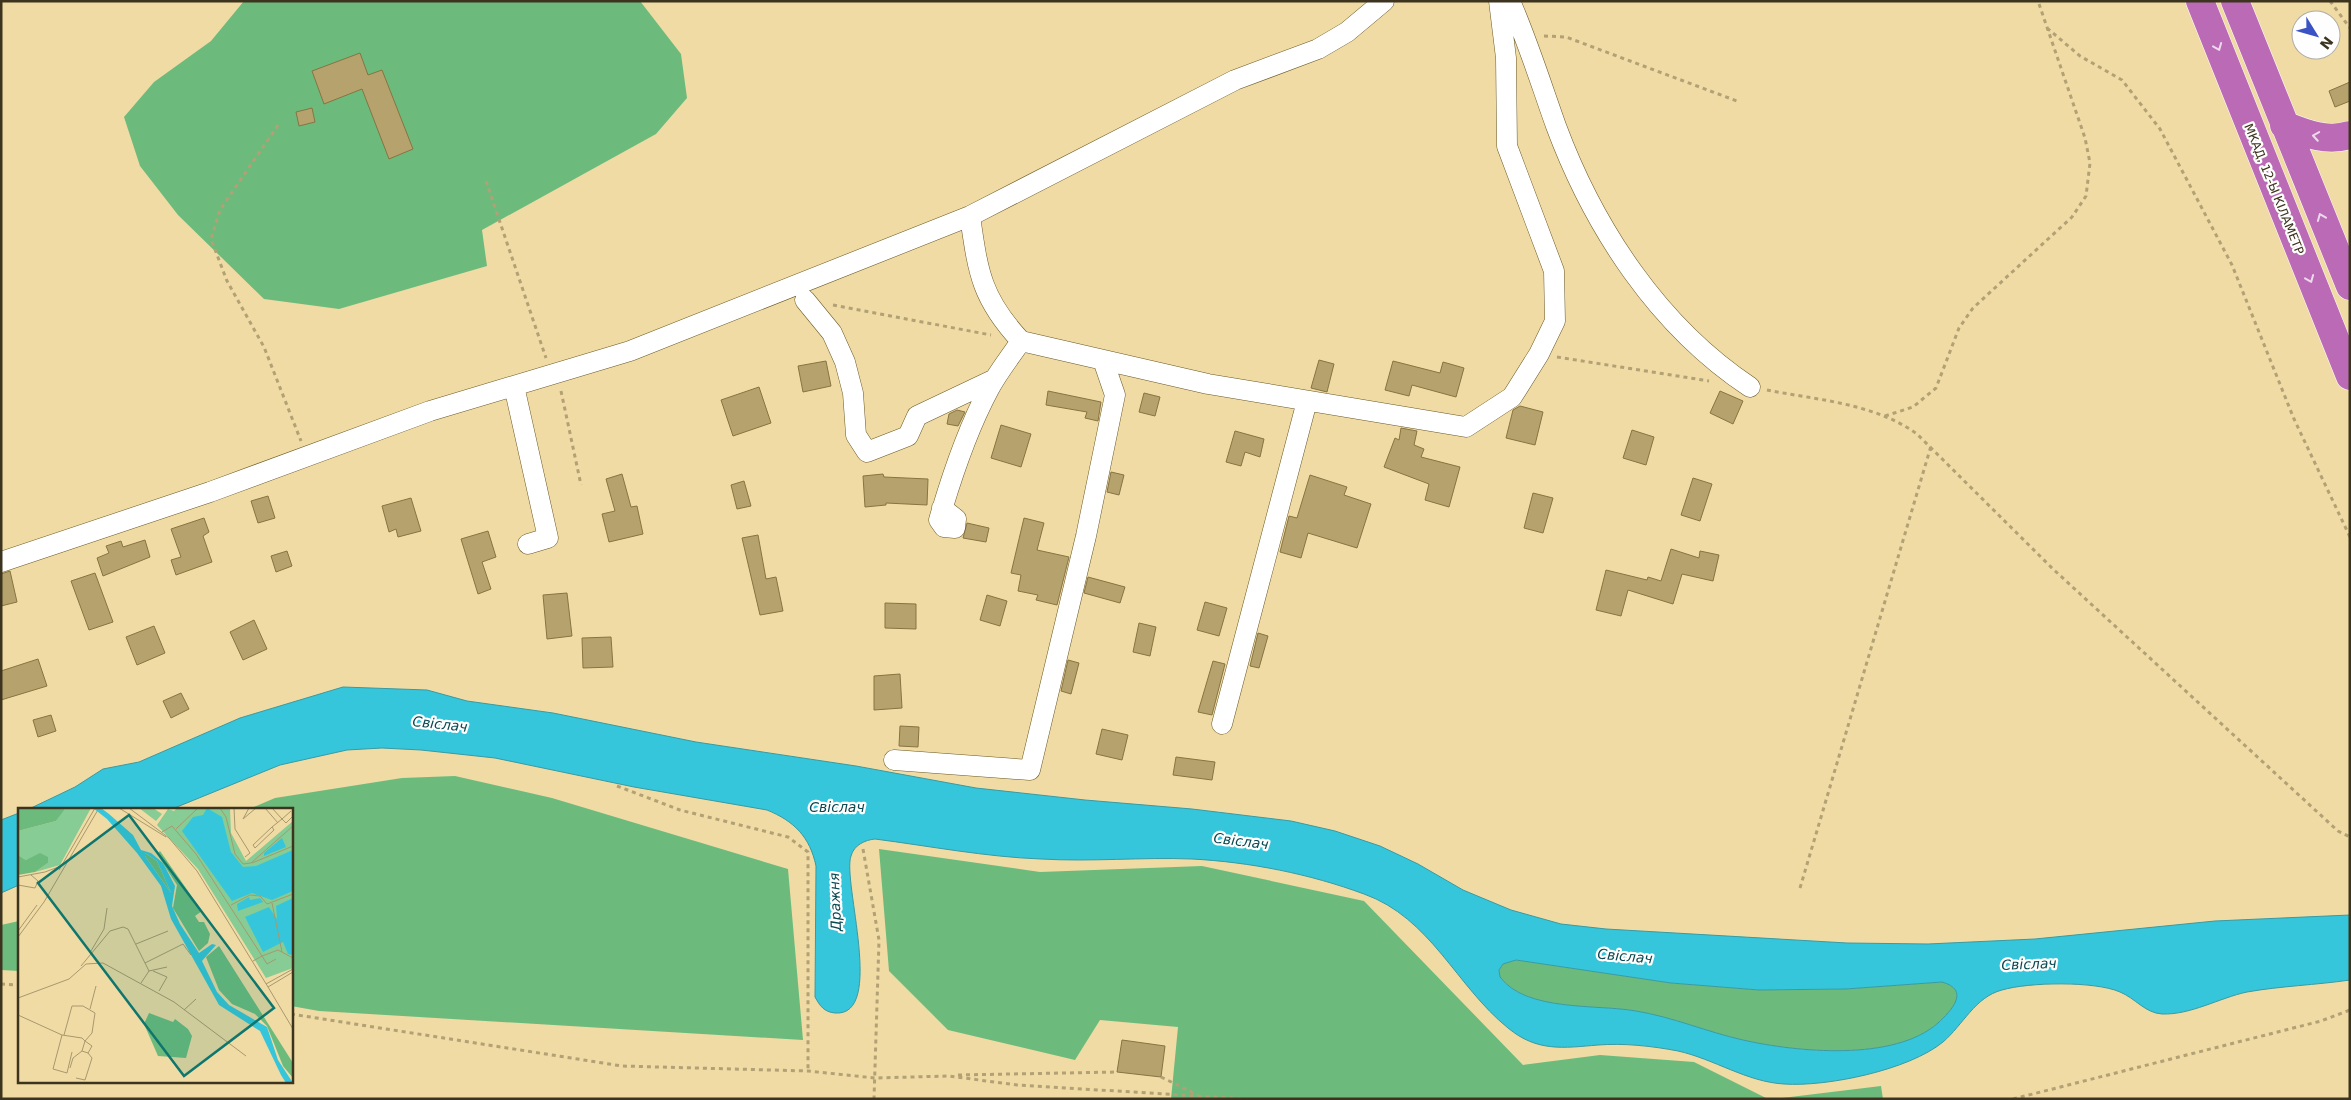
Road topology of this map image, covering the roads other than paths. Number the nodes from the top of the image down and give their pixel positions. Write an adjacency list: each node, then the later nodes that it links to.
1 (1384, 1): 8 (street)
2 (1499, 1): 17 (street)
3 (1510, 1): 16 (street)
4 (2200, 1): 13 (highway, МКАД, 12-Ы КІЛАМЕТР, one-way to 13)
5 (2236, 1): 6 (highway)
6 (2284, 125): 7 (highway, one-way to 6); 9 (highway, one-way to 6)
7 (2350, 135)
8 (970, 216): 11 (street); 15 (street)
9 (2349, 273)
10 (805, 300): 14 (street)
11 (1021, 341): 12 (street); 14 (street)
12 (1103, 360): 17 (street); 22 (street)
13 (2350, 376)
14 (996, 379): 18 (street)
15 (514, 386): 19 (street); 20 (street)
16 (1750, 387)
17 (1306, 400): 21 (street)
18 (942, 508)
19 (528, 544)
20 (1, 562)
21 (1222, 724)
22 (894, 760)

